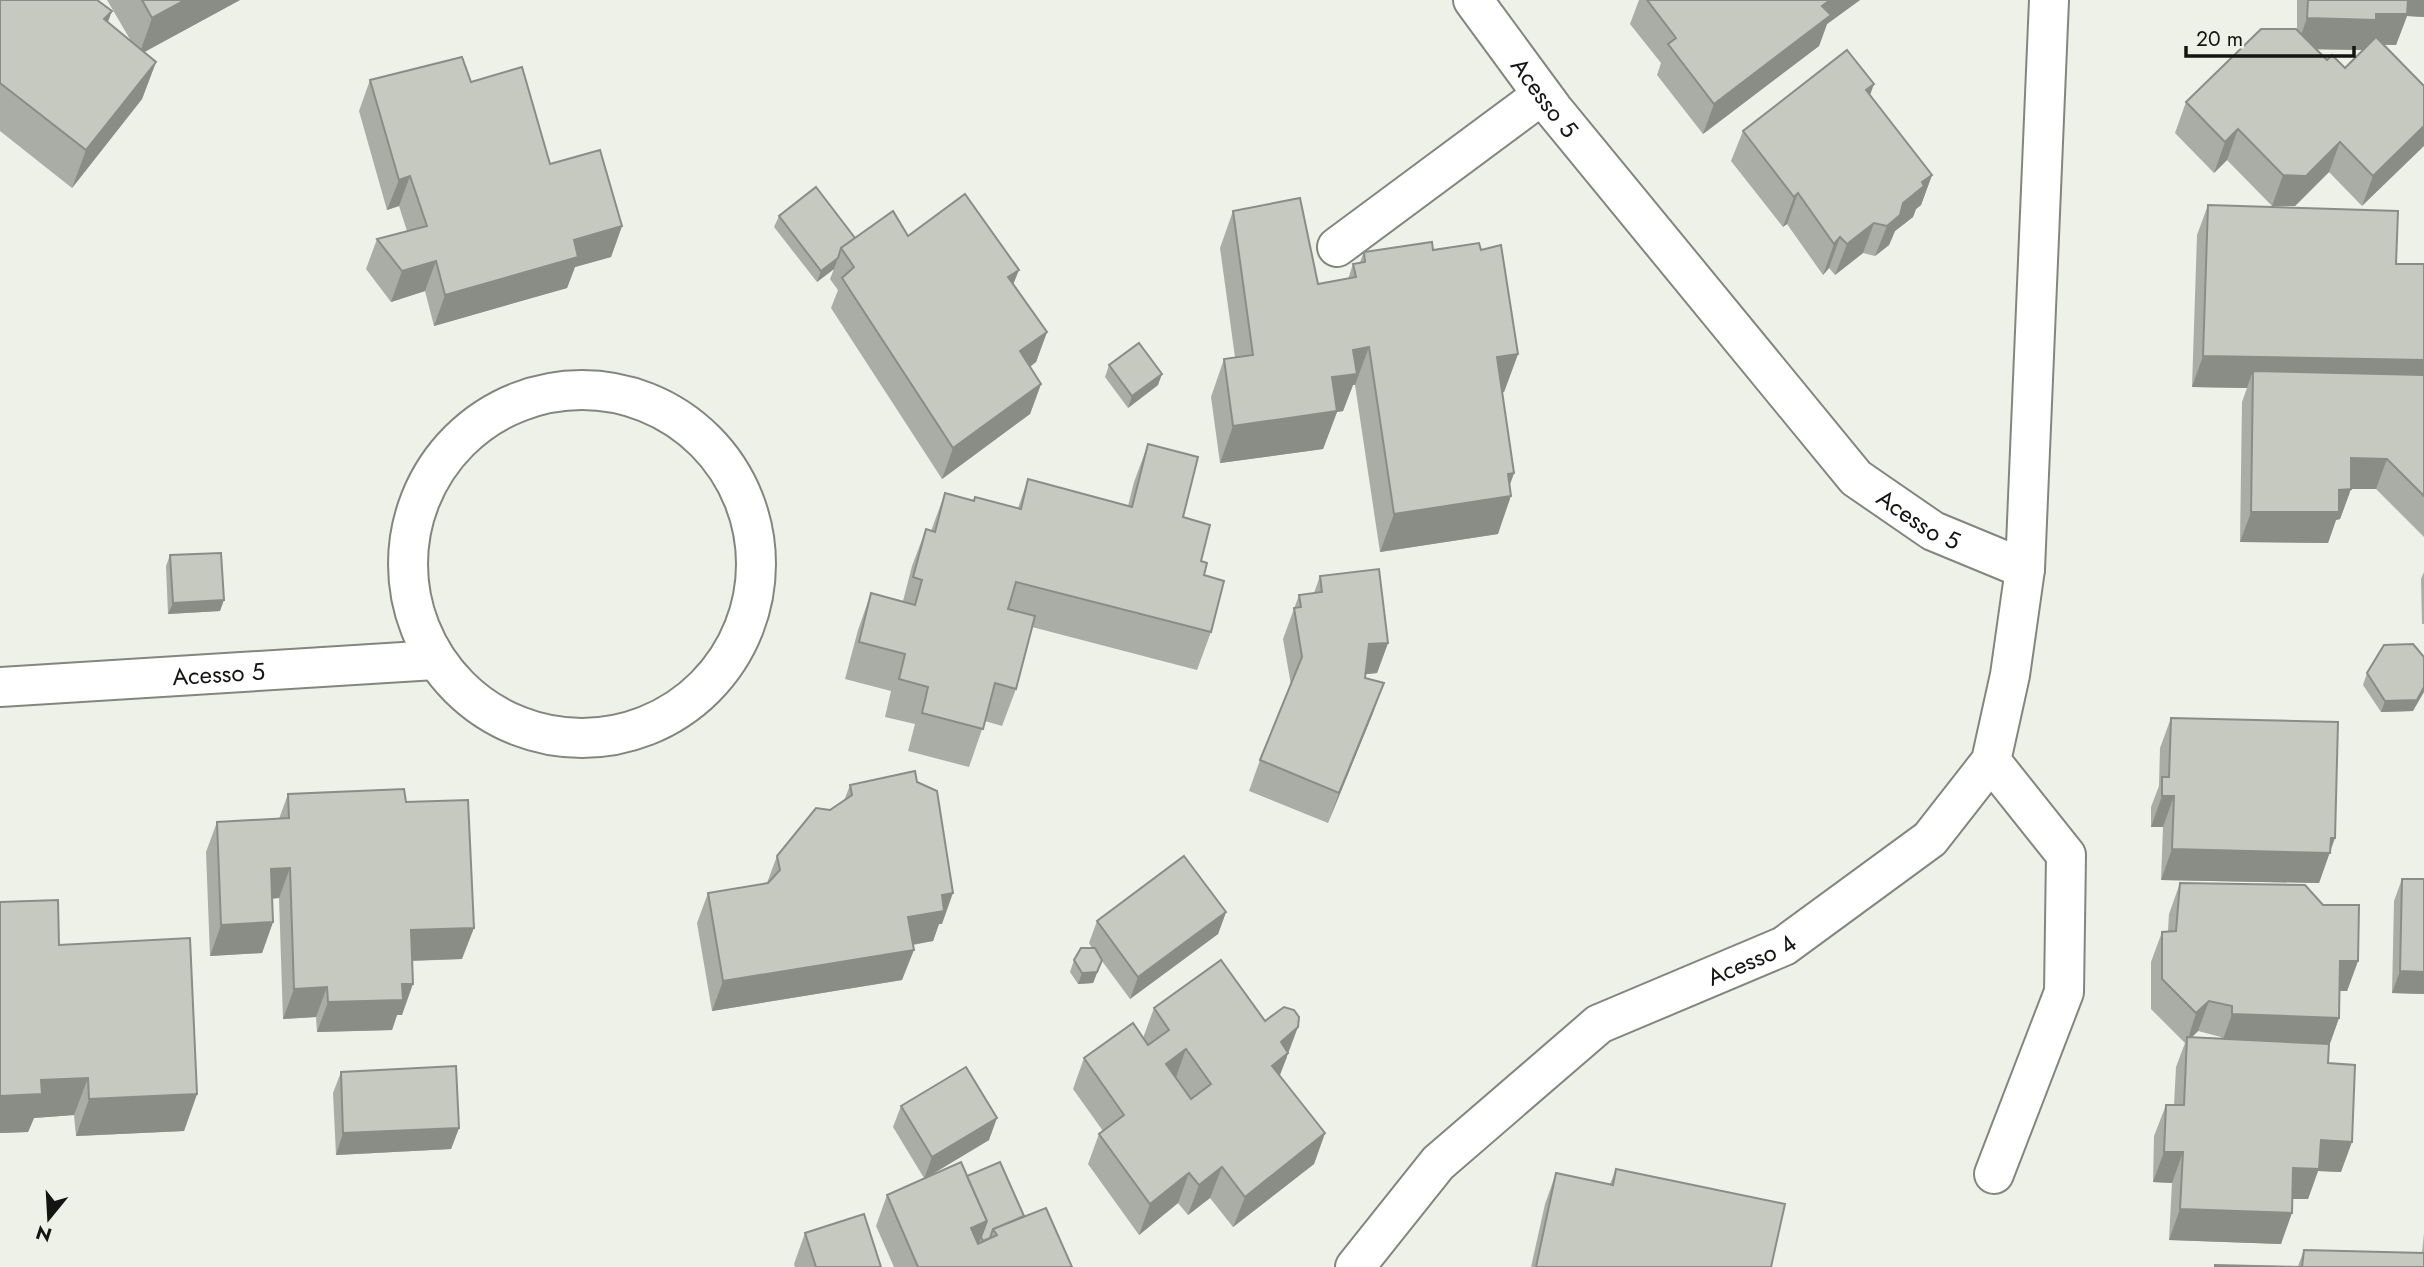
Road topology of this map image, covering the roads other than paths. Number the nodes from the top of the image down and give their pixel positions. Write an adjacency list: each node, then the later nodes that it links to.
1 (1473, 0): 3 (street, Acesso 5)
2 (2049, 0): 5 (street)
3 (1542, 95): 4 (street); 5 (street, Acesso 5)
4 (1337, 247)
5 (2025, 569): 8 (street, Acesso 4)
6 (435, 660): 6 (street); 7 (street, Acesso 5)
7 (0, 687)
8 (1991, 761): 9 (street); 10 (street, Acesso 4)
9 (1994, 1174)
10 (1354, 1267)

